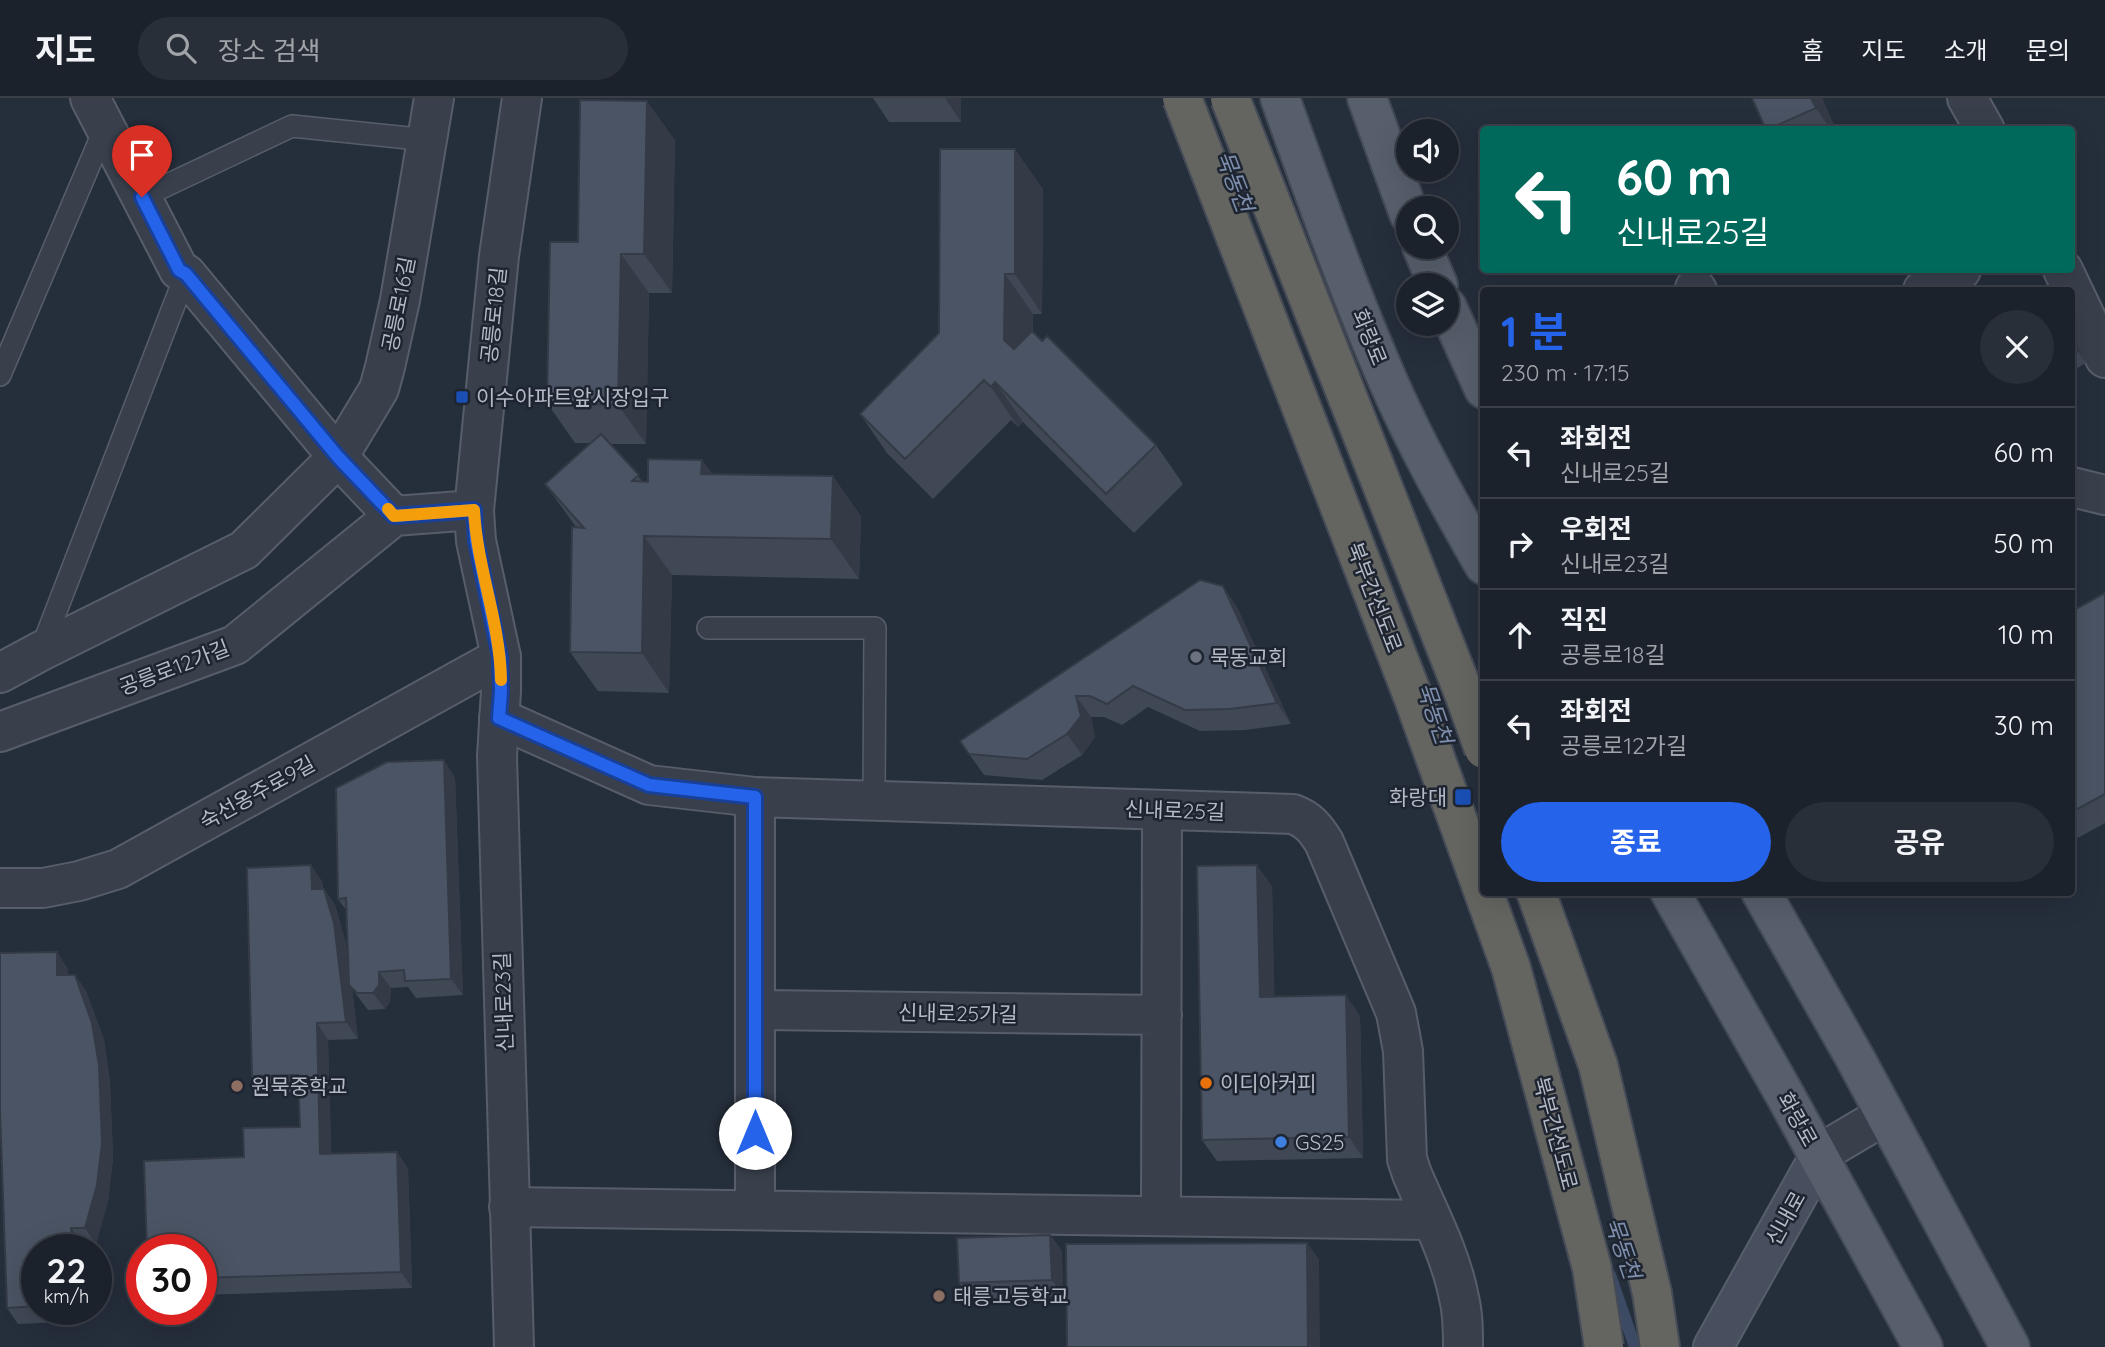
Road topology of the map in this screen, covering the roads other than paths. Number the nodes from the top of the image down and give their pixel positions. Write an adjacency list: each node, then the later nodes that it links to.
1 (434, 98): 10 (street, 공릉로16길)
2 (523, 98): 24 (street, 공릉로18길)
3 (1182, 98): 37 (highway, 북부간선도로, bridge)
4 (1230, 98): 33 (highway, bridge)
5 (1280, 98): 26 (main road, 화랑로)
6 (1367, 98): 11 (main road)
7 (1967, 98): 9 (street)
8 (97, 113): 12 (street); 19 (lane)
9 (1983, 126)
10 (428, 140): 12 (lane); 21 (street, 공릉로16길)
11 (1402, 196)
12 (142, 197): 14 (street)
13 (1955, 273): 15 (street)
14 (186, 274): 21 (street); 28 (lane)
15 (1929, 287)
16 (2075, 295): 18 (street)
17 (1459, 334): 20 (main road)
18 (2105, 358)
19 (0, 375)
20 (1480, 380)
21 (338, 457): 25 (street); 28 (street)
22 (2075, 488): 23 (street)
23 (2105, 495)
24 (474, 510): 25 (street); 29 (street, 공릉로18길)
25 (394, 516): 32 (street, 공릉로12가길)
26 (1480, 558)
27 (708, 628): 35 (lane)
28 (41, 651): 30 (street)
29 (500, 657): 31 (street, 신내로23길); 38 (street, 숙선옹주로9길)
30 (0, 673)
31 (499, 718): 34 (street, 신내로25길); 47 (street, 신내로23길)
32 (0, 732)
33 (1480, 738)
34 (755, 797): 35 (street, 신내로25길); 43 (street)
35 (874, 801): 36 (street, 신내로25길)
36 (1162, 810): 44 (street); 50 (street, 신내로25길)
37 (1480, 882)
38 (0, 888)
39 (1485, 896): 54 (highway, 북부간선도로, bridge)
40 (1537, 896): 55 (highway)
41 (1672, 896): 46 (main road, 화랑로)
42 (1763, 896): 45 (main road)
43 (755, 1010): 44 (street, 신내로25가길); 48 (street)
44 (1162, 1015): 49 (street)
45 (1885, 1115): 46 (street, 신내로); 57 (main road)
46 (1819, 1157): 51 (main road, 신내로); 56 (main road, 화랑로)
47 (509, 1207): 48 (street); 52 (street, 신내로23길)
48 (755, 1210): 49 (street)
49 (1161, 1216): 50 (street)
50 (1431, 1220): 53 (street, 신내로25길)
51 (1713, 1346)
52 (514, 1347)
53 (1463, 1347)
54 (1604, 1347)
55 (1660, 1347)
56 (1923, 1347)
57 (2010, 1347)

